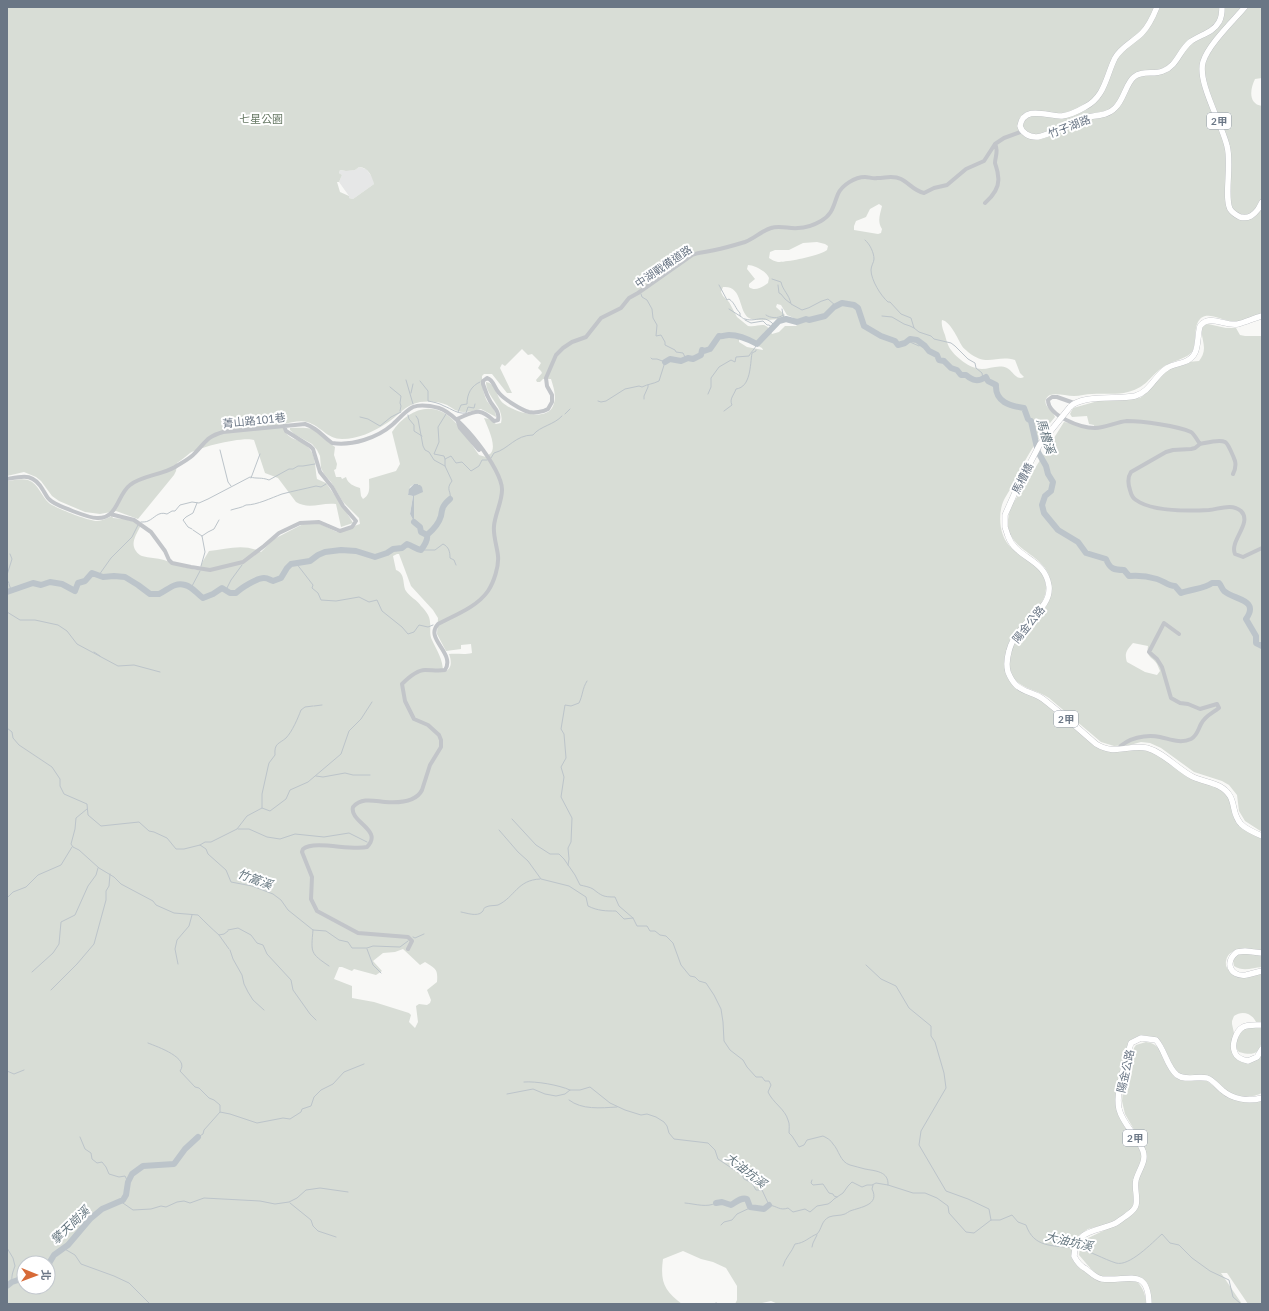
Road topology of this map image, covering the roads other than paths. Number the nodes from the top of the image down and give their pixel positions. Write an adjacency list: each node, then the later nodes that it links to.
1 (1157, 7): 4 (main road, 竹子湖路)
2 (1222, 7): 4 (main road, 竹子湖路)
3 (1245, 7): 6 (main road, 2甲)
4 (1023, 131): 5 (street, 中湖戰備道路)
5 (995, 144): 7 (street); 10 (street, 中湖戰備道路)
6 (1262, 202)
7 (985, 203)
8 (1262, 316): 9 (main road)
9 (1072, 405): 12 (street); 19 (main road, 馬槽橋 / 2甲, bridge)
10 (457, 420): 11 (street, 菁山路101巷); 13 (street); 14 (street); 15 (street)
11 (284, 426): 18 (street, 菁山路101巷); 18 (street)
12 (1200, 444): 16 (street); 20 (street)
13 (474, 445): 14 (street); 15 (street)
14 (479, 450): 15 (street)
15 (484, 452): 24 (street)
16 (1233, 474)
17 (7, 479): 18 (street)
18 (110, 514)
19 (1008, 536): 22 (main road, 陽金公路 / 2甲)
20 (1262, 548)
21 (1179, 634): 22 (street)
22 (1118, 749): 23 (main road, 陽金公路 / 2甲)
23 (1262, 836)
24 (408, 949)
25 (1262, 953): 26 (main road)
26 (1262, 971)
27 (1262, 1025): 28 (main road)
28 (1262, 1049)
29 (1262, 1098): 30 (main road, 陽金公路 / 2甲)
30 (1149, 1304)

